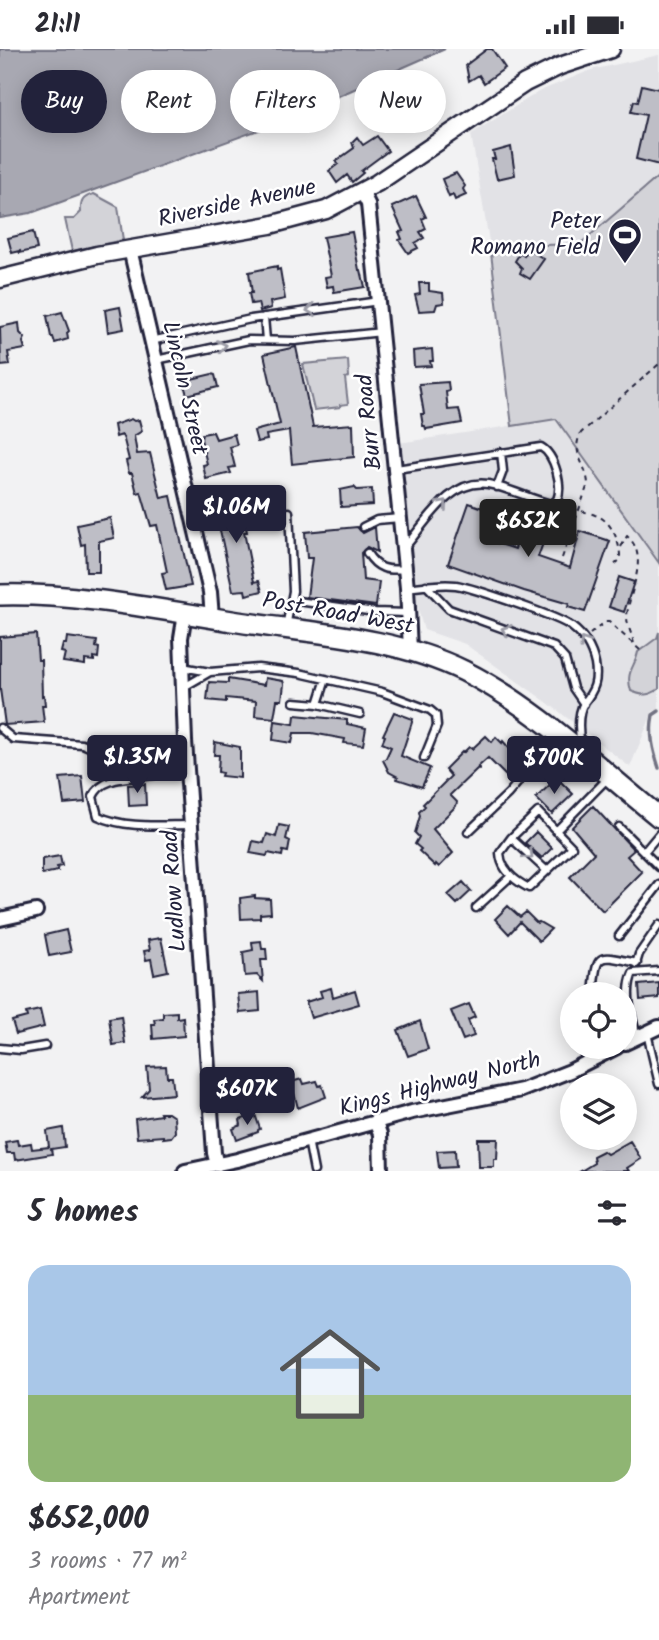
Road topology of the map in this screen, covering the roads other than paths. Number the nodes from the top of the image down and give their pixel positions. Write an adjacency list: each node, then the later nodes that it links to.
1 (611, 49): 2 (main road, Riverside Avenue)
2 (362, 192): 3 (main road, Riverside Avenue); 5 (street, Burr Road)
3 (131, 249): 4 (main road, Riverside Avenue); 9 (street, Lincoln Street)
4 (0, 279)
5 (379, 300): 6 (lane, one-way to 6); 7 (street, Burr Road)
6 (264, 317): 8 (lane); 9 (lane)
7 (382, 332): 8 (lane); 12 (street, Burr Road)
8 (266, 340): 10 (lane, one-way to 8)
9 (151, 341): 10 (street, Lincoln Street)
10 (156, 360): 26 (street, Lincoln Street)
11 (501, 452): 12 (lane); 13 (lane); 13 (lane)
12 (396, 469): 15 (street, Burr Road)
13 (497, 487): 17 (lane, one-way to 13)
14 (289, 512): 23 (lane)
15 (400, 518): 16 (lane); 17 (street, Burr Road)
16 (363, 527)
17 (403, 551): 19 (street, Burr Road)
18 (367, 553): 19 (lane)
19 (405, 569): 21 (street, Burr Road)
20 (426, 585): 21 (lane); 35 (lane, one-way to 20); 35 (lane, one-way to 20)
21 (407, 588): 25 (street, Burr Road)
22 (0, 595): 24 (main road, Post Road West)
23 (291, 600): 25 (lane); 27 (lane)
24 (185, 613): 26 (main road, Post Road West); 29 (street, Ludlow Road)
25 (409, 613): 28 (street, Burr Road)
26 (212, 617): 27 (main road, Post Road West)
27 (285, 628): 28 (main road, Post Road West)
28 (410, 650): 38 (main road, Post Road West)
29 (182, 667): 30 (lane); 32 (street, Ludlow Road)
30 (210, 672): 31 (lane); 32 (lane)
31 (326, 679): 34 (lane); 42 (lane)
32 (182, 688): 39 (street, Ludlow Road)
33 (294, 702): 34 (lane)
34 (318, 704): 36 (lane)
35 (584, 704): 40 (lane)
36 (360, 714)
37 (0, 728): 39 (lane)
38 (559, 736): 40 (main road, Post Road West); 48 (lane)
39 (185, 741): 41 (street, Ludlow Road)
40 (582, 755): 43 (main road, Post Road West)
41 (186, 757): 45 (street, Ludlow Road); 45 (lane)
42 (424, 758)
43 (610, 777): 44 (main road, Post Road West); 47 (lane)
44 (659, 817)
45 (191, 825): 72 (street, Ludlow Road)
46 (619, 827): 51 (lane)
47 (556, 831): 50 (lane); 53 (lane)
48 (468, 832)
49 (659, 834): 51 (lane)
50 (511, 838): 53 (lane, one-way to 53); 54 (lane)
51 (644, 852): 52 (lane)
52 (659, 867)
53 (547, 871): 54 (lane)
54 (511, 876): 56 (lane)
55 (659, 885): 60 (lane)
56 (476, 908)
57 (36, 911): 58 (street)
58 (0, 919)
59 (659, 925): 61 (lane)
60 (619, 936)
61 (636, 963): 63 (lane); 64 (lane)
62 (659, 971): 63 (lane)
63 (633, 973): 65 (lane)
64 (594, 982)
65 (642, 1035): 69 (lane)
66 (45, 1046): 67 (lane)
67 (0, 1048)
68 (593, 1059): 70 (street, Kings Highway North)
69 (659, 1084)
70 (375, 1121): 71 (street, Kings Highway North); 75 (street)
71 (308, 1140): 72 (street, Kings Highway North); 74 (lane)
72 (217, 1165): 73 (street, Kings Highway North)
73 (186, 1171)
74 (314, 1171)
75 (381, 1171)

